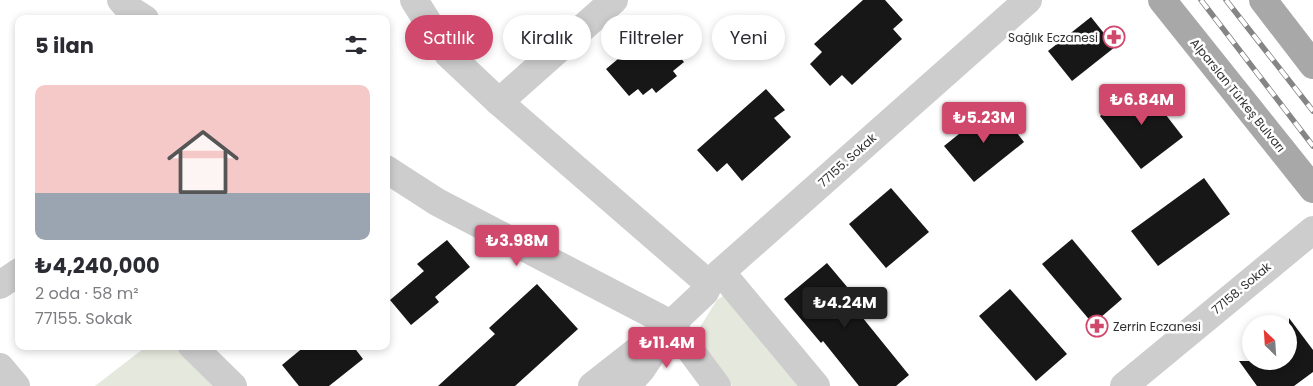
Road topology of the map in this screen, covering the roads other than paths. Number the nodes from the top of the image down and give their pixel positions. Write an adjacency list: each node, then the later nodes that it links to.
1 (122, 0): 7 (street)
2 (414, 0): 9 (street)
3 (614, 0): 9 (street)
4 (1028, 0): 14 (street, 77155. Sokak)
5 (1162, 0): 11 (main road, Alparslan Türkeş Bulvarı)
6 (1263, 0): 8 (main road)
7 (139, 15)
8 (1313, 64)
9 (499, 102): 14 (street)
10 (390, 172): 16 (street)
11 (1313, 189)
12 (1313, 230): 25 (street, 77158. Sokak)
13 (15, 275): 15 (street)
14 (715, 278): 16 (street, 77155. Sokak); 24 (street)
15 (0, 286)
16 (671, 324): 21 (street, 77155. Sokak); 22 (street, 77155. Sokak); 23 (street)
17 (196, 350): 20 (street)
18 (0, 368): 19 (street)
19 (16, 386)
20 (233, 386)
21 (592, 386)
22 (626, 386)
23 (716, 386)
24 (816, 386)
25 (1124, 386)

